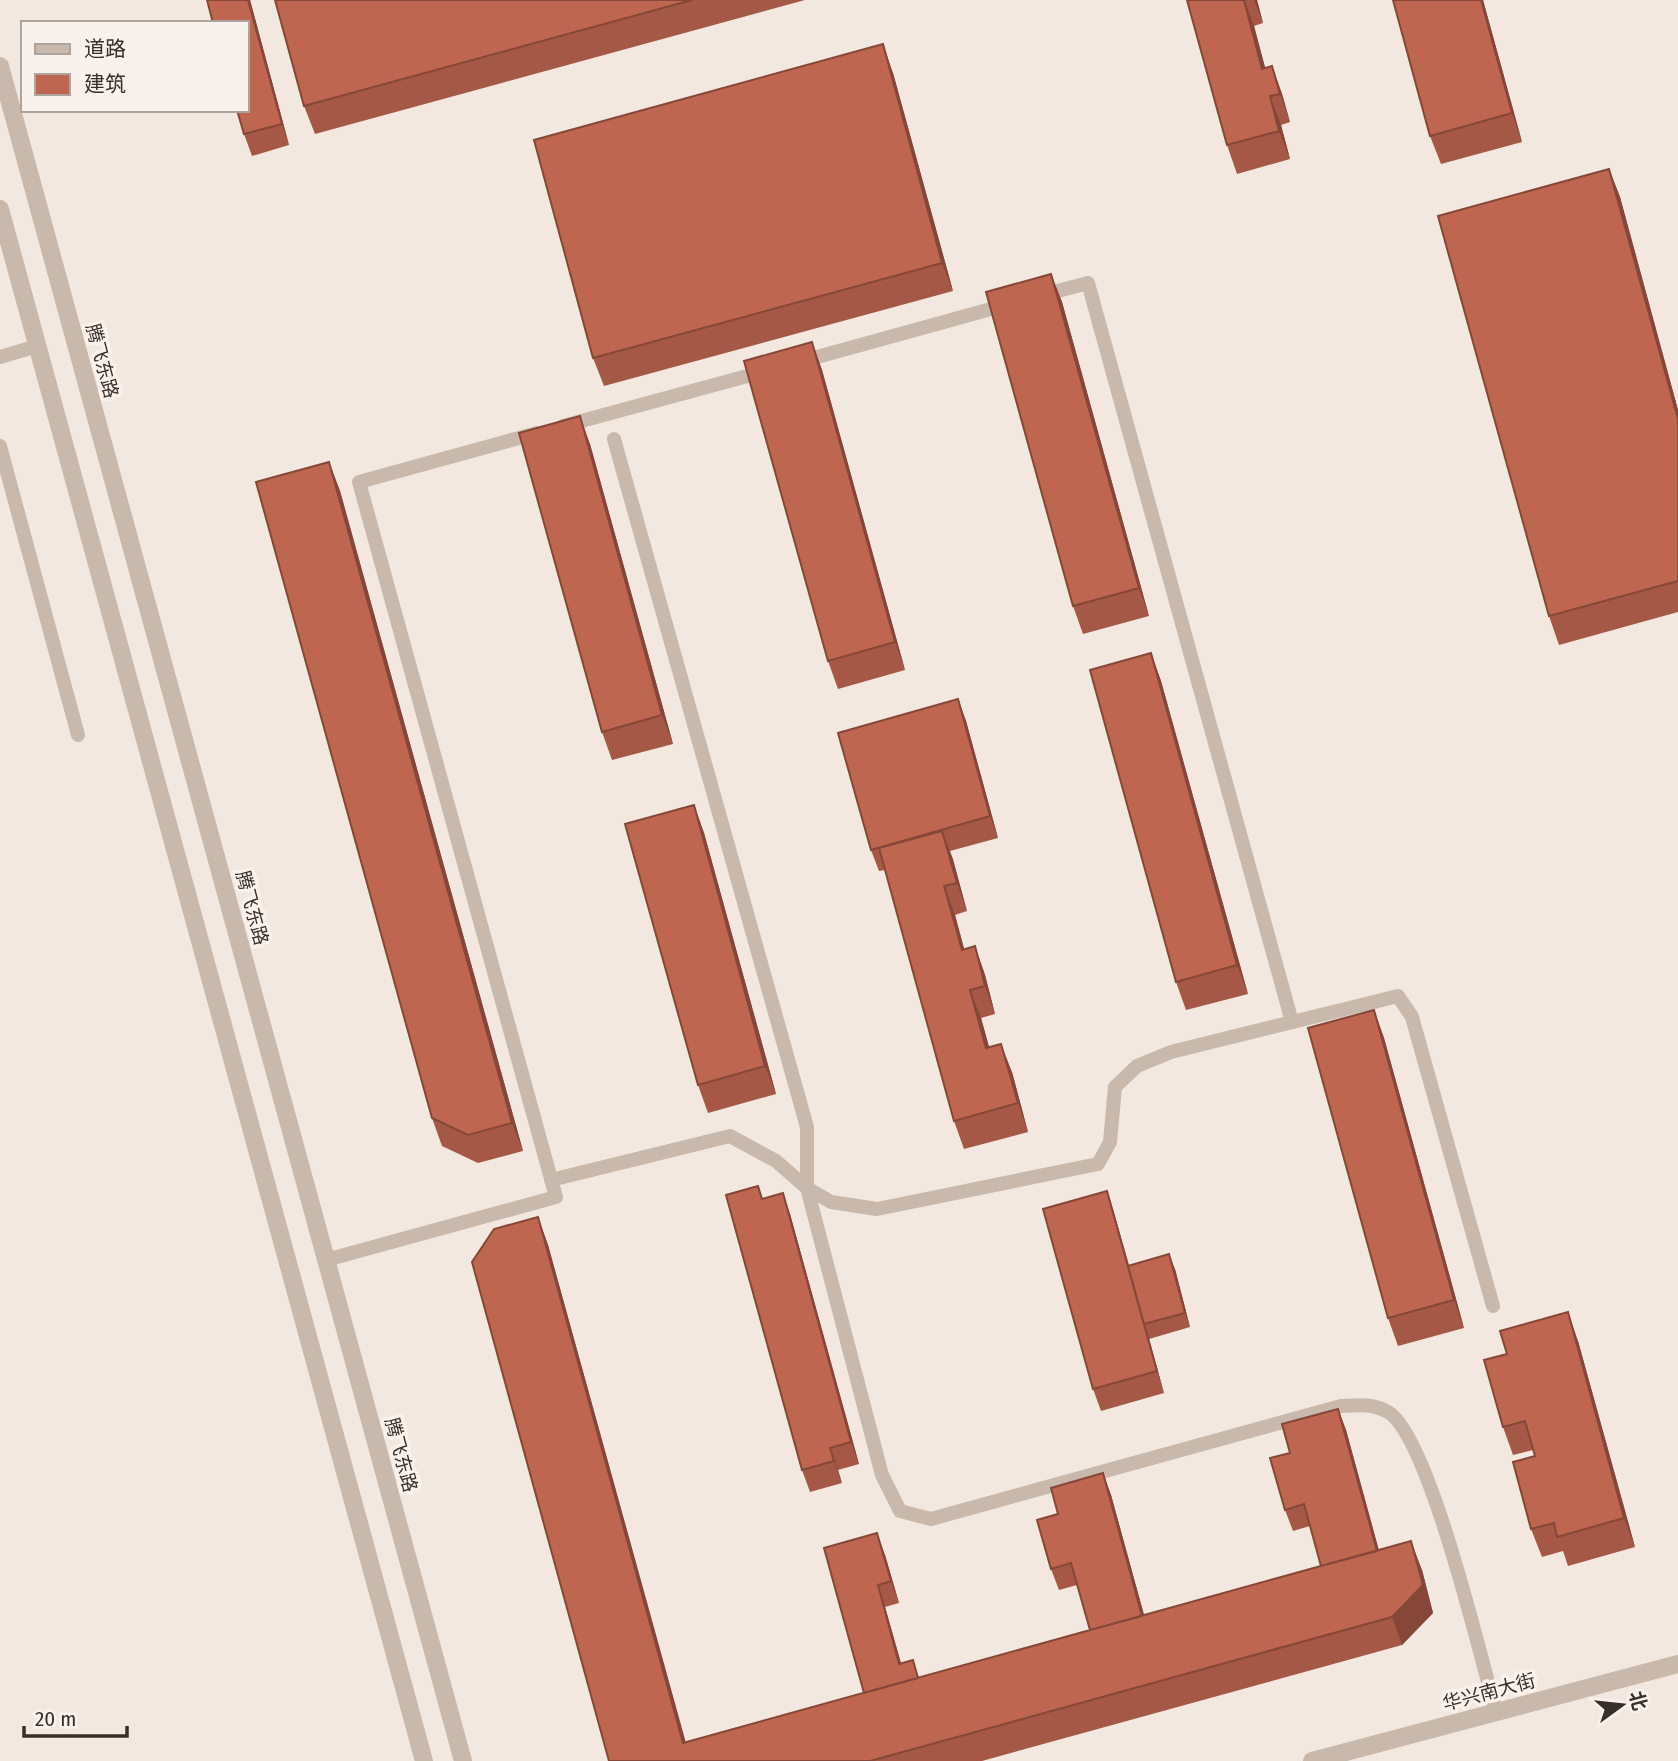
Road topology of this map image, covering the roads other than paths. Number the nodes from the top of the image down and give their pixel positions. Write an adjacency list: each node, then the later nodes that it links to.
1 (0, 65): 11 (street, 腾飞东路)
2 (0, 209): 3 (street)
3 (37, 346): 4 (lane); 15 (street)
4 (0, 356)
5 (614, 439): 10 (lane)
6 (0, 446): 7 (lane)
7 (78, 735)
8 (1292, 1022): 9 (lane); 10 (lane); 12 (lane)
9 (551, 1180): 10 (lane); 11 (lane)
10 (807, 1188): 14 (lane)
11 (326, 1260): 16 (street, 腾飞东路)
12 (1493, 1306)
13 (1678, 1664): 14 (street, 华兴南大街)
14 (1496, 1713): 17 (street, 华兴南大街)
15 (424, 1761)
16 (463, 1761)
17 (1312, 1761)

